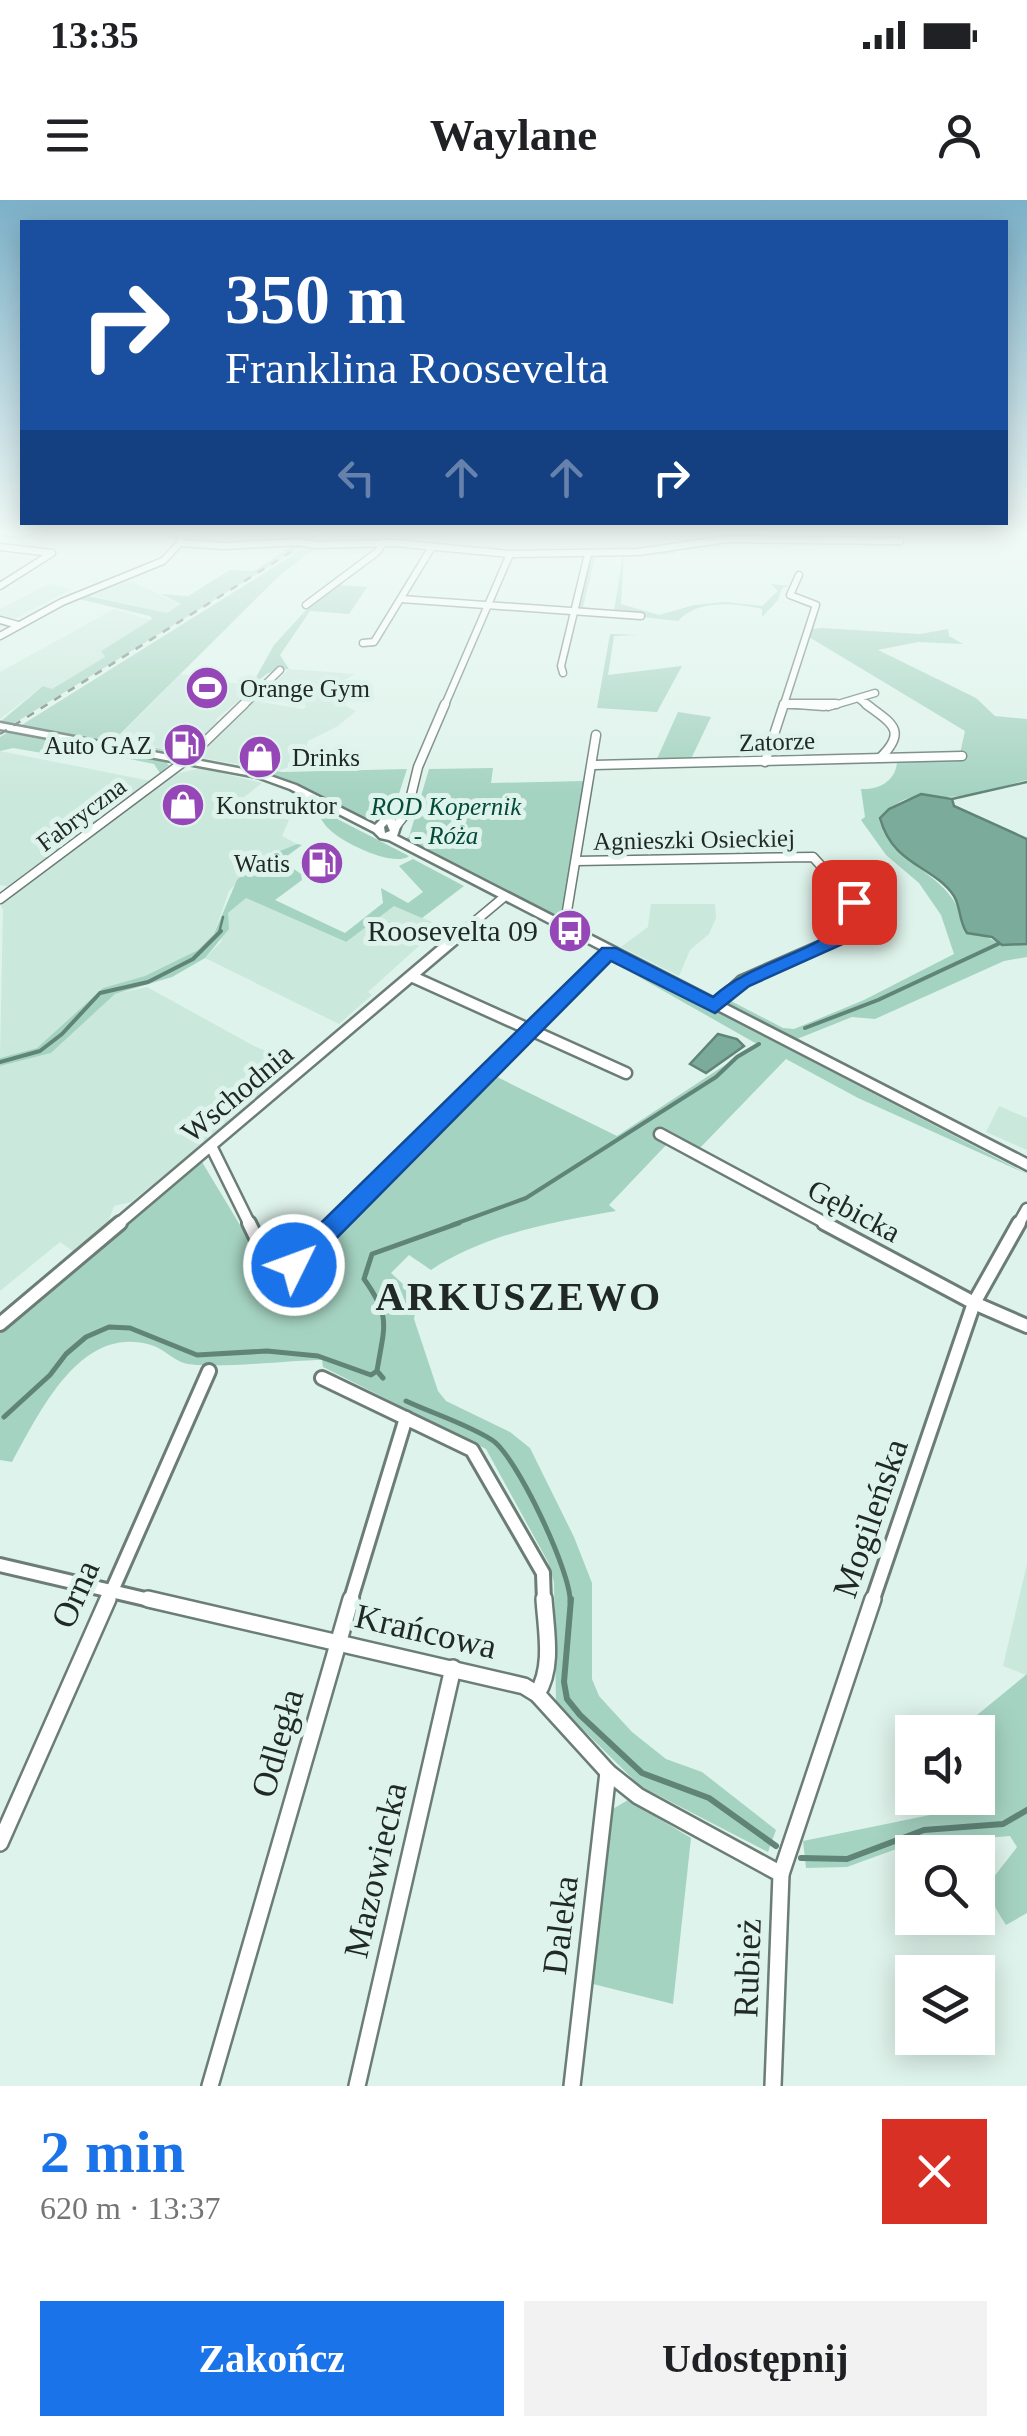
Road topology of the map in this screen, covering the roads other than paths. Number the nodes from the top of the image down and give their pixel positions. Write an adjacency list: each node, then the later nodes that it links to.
1 (33, 618): 7 (street)
2 (388, 618): 9 (street)
3 (483, 618): 22 (street)
4 (572, 618): 11 (street)
5 (812, 618): 14 (street)
6 (0, 620): 7 (street)
7 (20, 625): 8 (street)
8 (0, 636)
9 (363, 643)
10 (280, 670): 19 (street, Fabryczna)
11 (563, 673)
12 (875, 694): 13 (street)
13 (858, 699): 14 (street); 18 (street)
14 (784, 704): 20 (street)
15 (0, 726): 19 (street)
16 (596, 735): 21 (street)
17 (962, 756): 18 (street, Zatorze)
18 (881, 757): 20 (street, Zatorze)
19 (186, 760): 22 (street); 25 (street, Fabryczna)
20 (766, 762): 21 (street, Zatorze)
21 (594, 765): 23 (street)
22 (388, 828): 24 (street)
23 (576, 861): 26 (street); 29 (street, Agnieszki Osieckiej)
24 (504, 897): 26 (street); 28 (street, Wschodnia)
25 (0, 898)
26 (558, 925): 27 (street)
27 (609, 952): 29 (street); 30 (street)
28 (413, 977): 30 (street); 33 (street, Wschodnia)
29 (715, 1006): 34 (street)
30 (530, 1030): 31 (street); 33 (street)
31 (626, 1073)
32 (660, 1134): 36 (street, Gębicka)
33 (212, 1148): 37 (street, Wschodnia)
34 (1027, 1165)
35 (1027, 1209): 36 (street, Mogileńska)
36 (974, 1303): 38 (street, Gębicka); 49 (street, Mogileńska)
37 (0, 1324)
38 (1027, 1326)
39 (209, 1370): 43 (street, Orna)
40 (322, 1378): 41 (street)
41 (406, 1418): 44 (street, Odległa); 46 (street)
42 (0, 1565): 43 (street, Krańcowa)
43 (109, 1591): 44 (street, Krańcowa); 48 (street, Orna)
44 (338, 1641): 45 (street, Krańcowa); 51 (street, Odległa)
45 (453, 1668): 46 (street, Krańcowa); 52 (street, Mazowiecka)
46 (536, 1694): 47 (street, Krańcowa)
47 (608, 1772): 50 (street, Krańcowa); 53 (street, Daleka)
48 (0, 1843)
49 (786, 1854): 50 (street, Rubież)
50 (781, 1874): 54 (street, Rubież)
51 (210, 2086)
52 (356, 2086)
53 (572, 2086)
54 (773, 2086)

